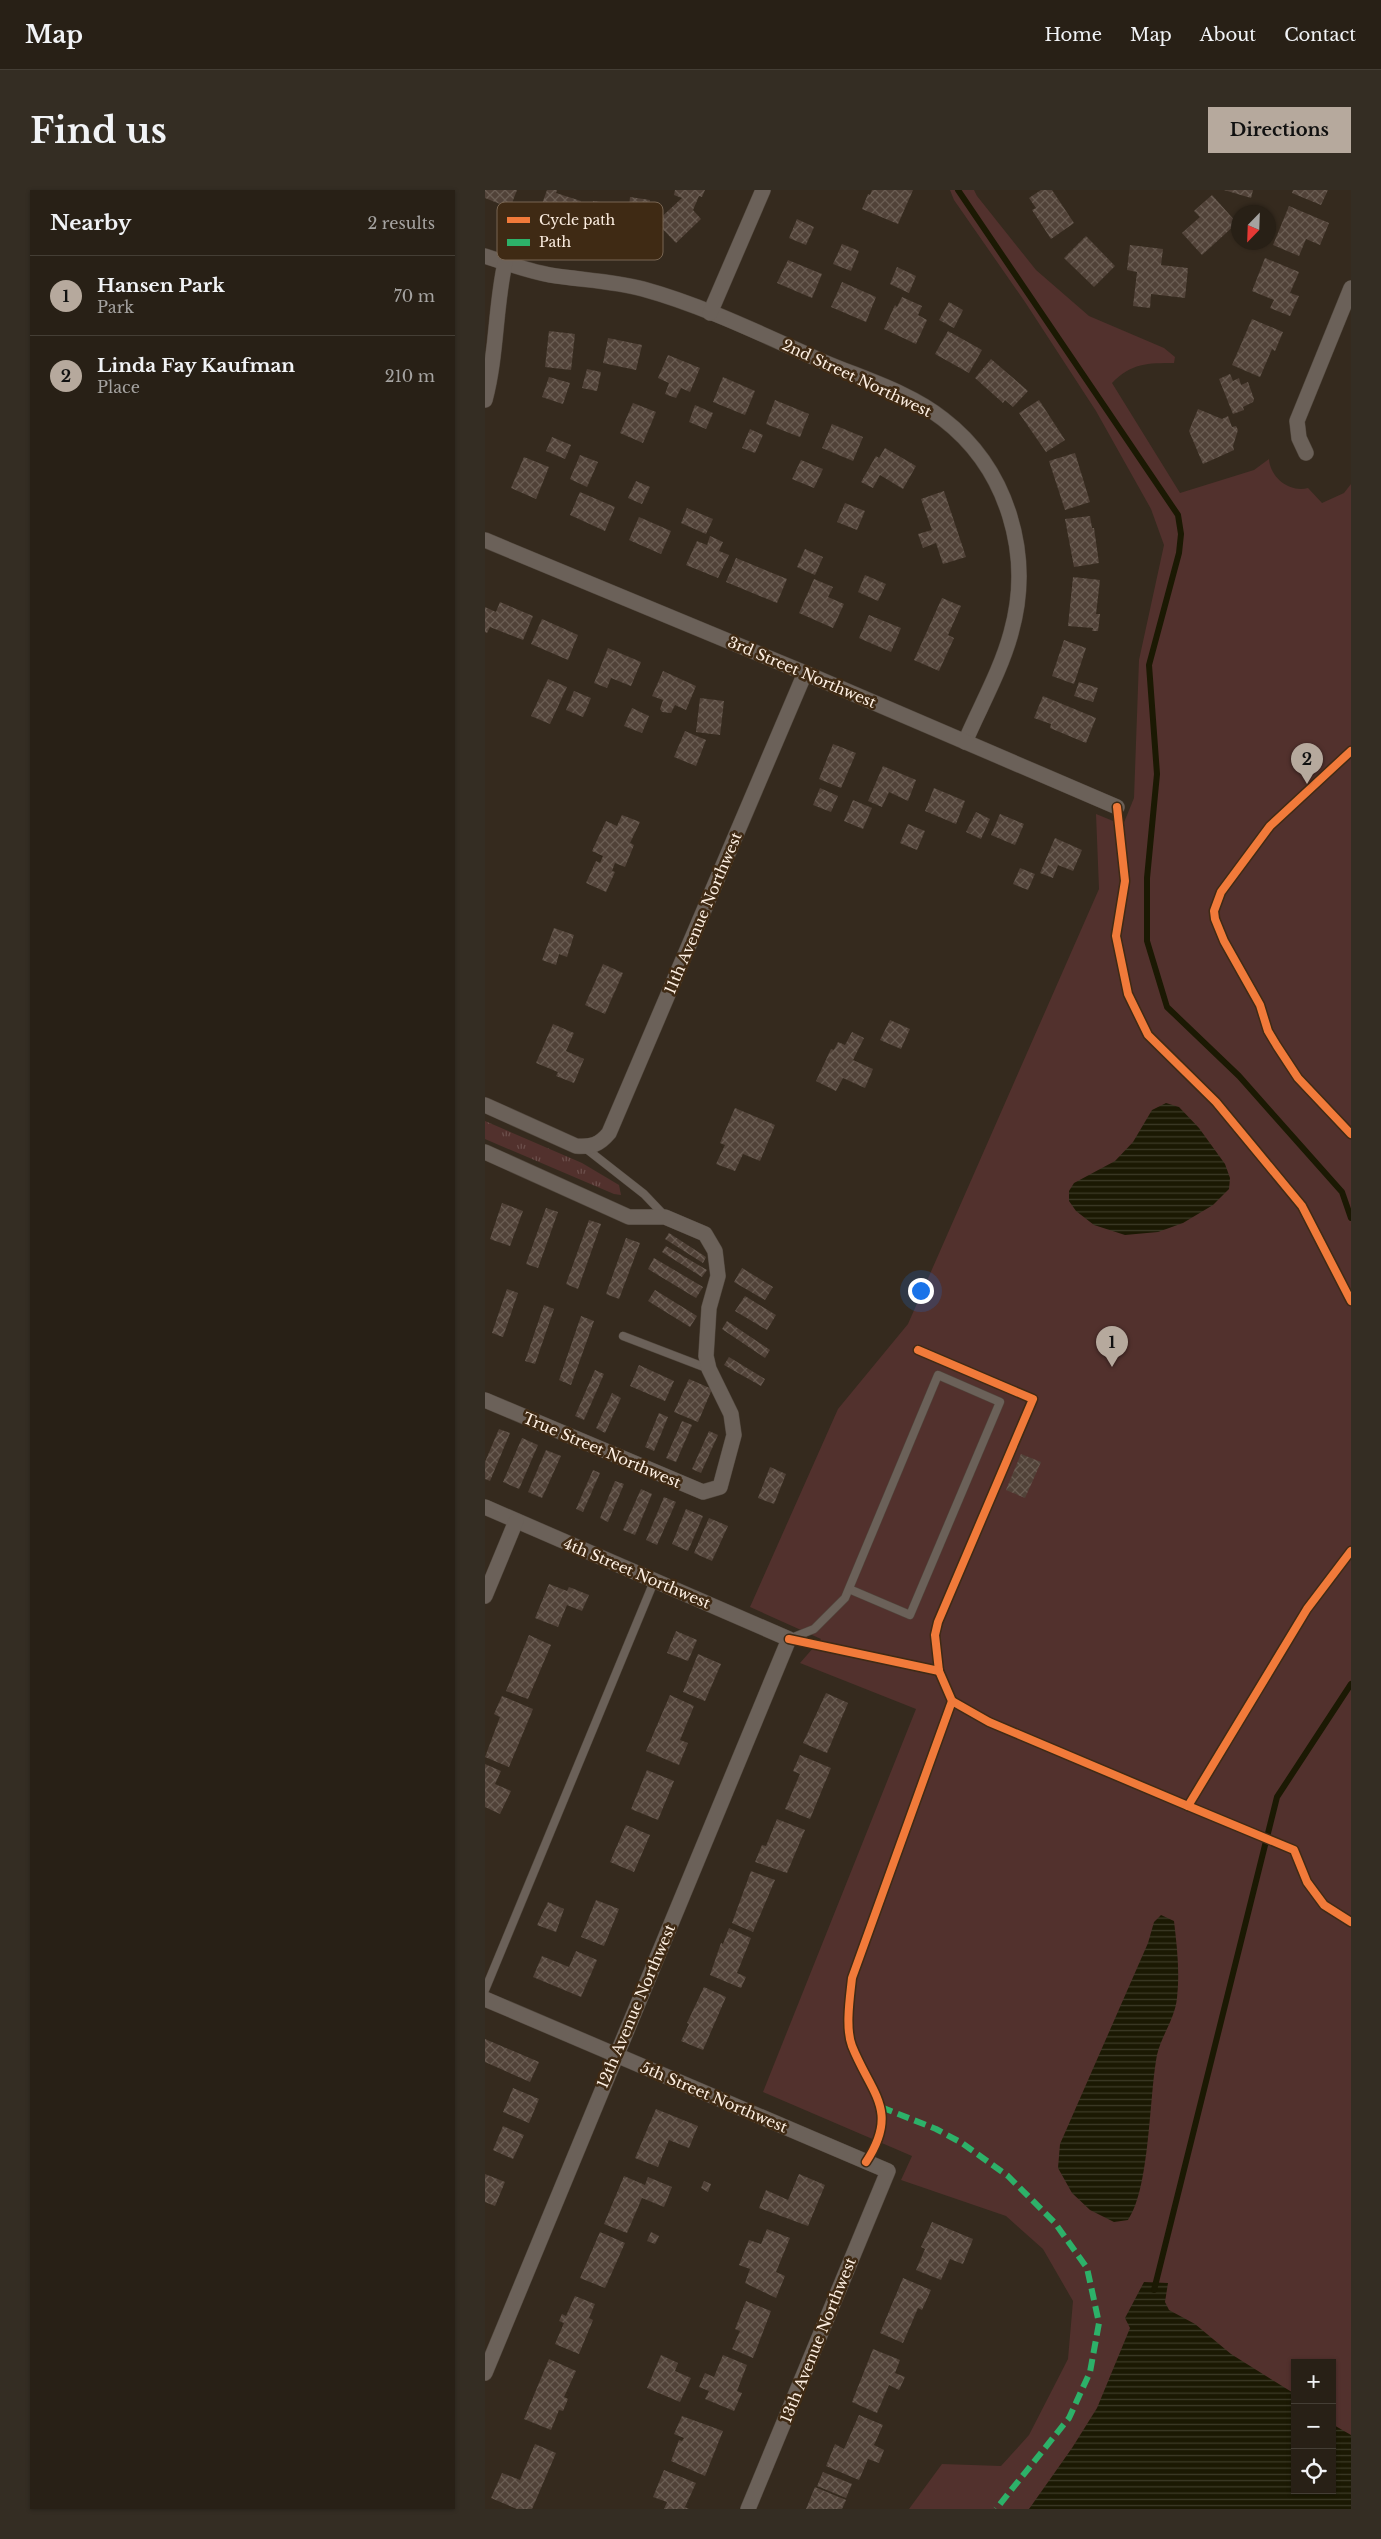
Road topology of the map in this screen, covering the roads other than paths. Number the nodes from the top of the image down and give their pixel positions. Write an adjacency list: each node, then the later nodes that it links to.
1 (763, 190): 5 (street)
2 (485, 256): 3 (street, 2nd Street Northwest)
3 (505, 263): 5 (street, 2nd Street Northwest); 6 (street)
4 (1351, 288): 7 (street)
5 (710, 313): 10 (street, 2nd Street Northwest)
6 (485, 400)
7 (1306, 453)
8 (485, 540): 9 (street, 3rd Street Northwest)
9 (805, 673): 10 (street, 3rd Street Northwest); 13 (street, 11th Avenue Northwest)
10 (965, 742): 11 (street, 3rd Street Northwest)
11 (1117, 807)
12 (485, 1105): 13 (street)
13 (588, 1146): 15 (lane)
14 (485, 1152): 15 (street)
15 (665, 1217): 17 (street)
16 (623, 1336): 17 (lane)
17 (709, 1369): 18 (street, True Street Northwest)
18 (485, 1400)
19 (485, 1507): 20 (street, 4th Street Northwest)
20 (516, 1520): 21 (street, 4th Street Northwest); 23 (street)
21 (655, 1579): 24 (street, 4th Street Northwest); 25 (lane)
22 (849, 1589): 22 (lane); 24 (lane)
23 (485, 1596)
24 (789, 1639): 27 (street, 12th Avenue Northwest)
25 (485, 1990)
26 (485, 1999): 27 (street, 5th Street Northwest)
27 (616, 2054): 28 (street, 5th Street Northwest); 29 (street, 12th Avenue Northwest)
28 (888, 2171): 30 (street, 13th Avenue Northwest)
29 (485, 2373)
30 (748, 2509)

